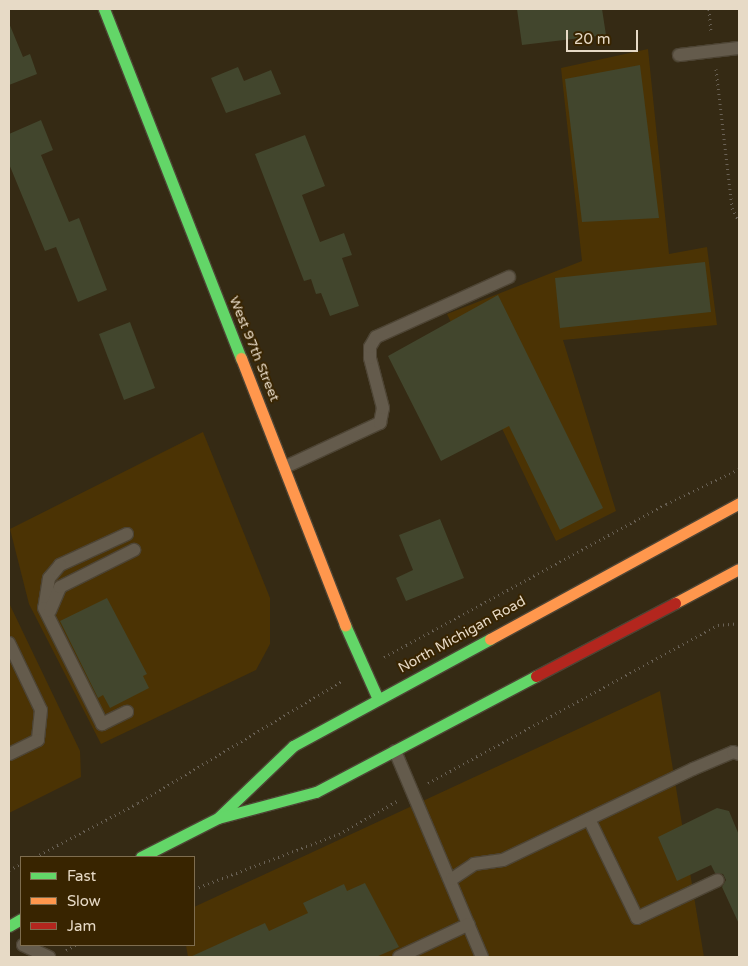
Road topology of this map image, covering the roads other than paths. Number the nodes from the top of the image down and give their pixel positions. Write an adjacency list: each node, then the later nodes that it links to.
1 (104, 9): 5 (main road, West 97th Street)
2 (739, 48): 3 (lane)
3 (679, 55)
4 (509, 277): 5 (lane)
5 (285, 467): 12 (main road, West 97th Street)
6 (739, 503): 12 (main road, North Michigan Road)
7 (127, 534): 10 (lane)
8 (134, 550): 10 (lane)
9 (739, 569): 14 (main road, North Michigan Road)
10 (51, 626): 13 (lane)
11 (9, 643): 16 (lane)
12 (378, 699): 17 (main road, North Michigan Road)
13 (127, 712)
14 (395, 751): 17 (main road, North Michigan Road); 20 (lane)
15 (736, 753): 18 (lane)
16 (9, 754)
17 (218, 818): 19 (main road, North Michigan Road)
18 (589, 819): 20 (lane); 21 (lane)
19 (143, 856)
20 (452, 879): 23 (lane)
21 (718, 880)
22 (20, 920): 24 (main road)
23 (469, 924): 27 (lane); 28 (lane)
24 (9, 926)
25 (26, 946): 26 (lane)
26 (49, 957)
27 (399, 957)
28 (482, 957)

